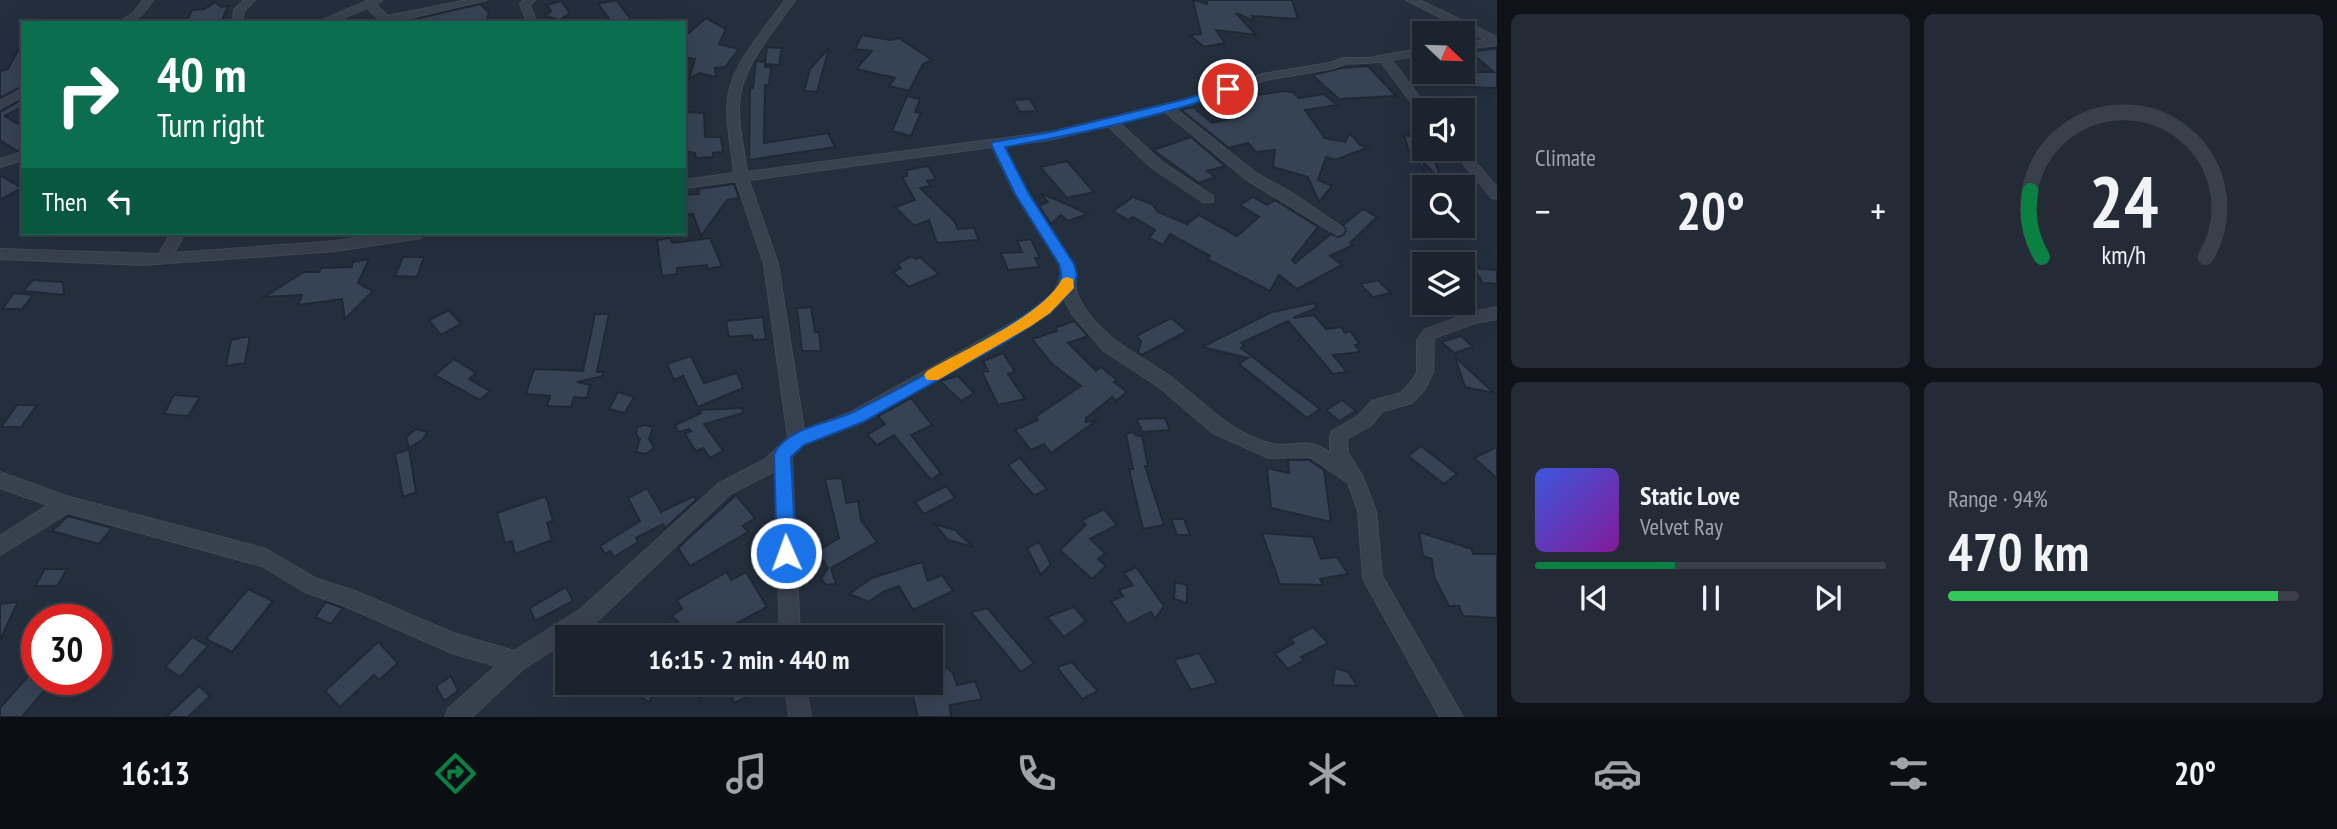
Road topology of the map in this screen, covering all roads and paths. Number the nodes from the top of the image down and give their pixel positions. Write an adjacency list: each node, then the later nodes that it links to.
1 (148, 0): 9 (street)
2 (250, 0): 10 (street)
3 (482, 0): 7 (street)
4 (530, 0): 13 (street)
5 (790, 0): 27 (street)
6 (1411, 0): 14 (street)
7 (373, 2): 8 (street)
8 (357, 9): 11 (street); 12 (street)
9 (126, 21)
10 (237, 21)
11 (326, 21)
12 (345, 21)
13 (531, 21)
14 (1497, 41): 15 (street)
15 (1475, 44)
16 (1412, 53): 17 (street)
17 (1385, 59): 19 (street); 21 (street)
18 (21, 92): 20 (street)
19 (1414, 98)
20 (1, 106)
21 (1166, 107): 22 (street); 31 (street)
22 (1110, 121): 23 (street); 30 (street)
23 (998, 144): 27 (street); 36 (street)
24 (21, 157): 26 (street)
25 (1467, 161): 29 (street)
26 (0, 163)
27 (741, 176): 28 (street); 38 (street)
28 (686, 184)
29 (1497, 195)
30 (1208, 199)
31 (1337, 230)
32 (177, 235): 35 (street)
33 (408, 235): 35 (street)
34 (0, 254): 35 (street)
35 (164, 257)
36 (1066, 288): 38 (street); 41 (street)
37 (1497, 313): 41 (street)
38 (797, 440): 39 (street)
39 (783, 454): 44 (street); 45 (street)
40 (0, 480): 42 (street)
41 (1357, 482): 49 (street)
42 (66, 504): 43 (street); 45 (street)
43 (0, 546)
44 (790, 625)
45 (516, 662): 47 (street)
46 (796, 695): 48 (street)
47 (456, 717)
48 (800, 717)
49 (1452, 717)

